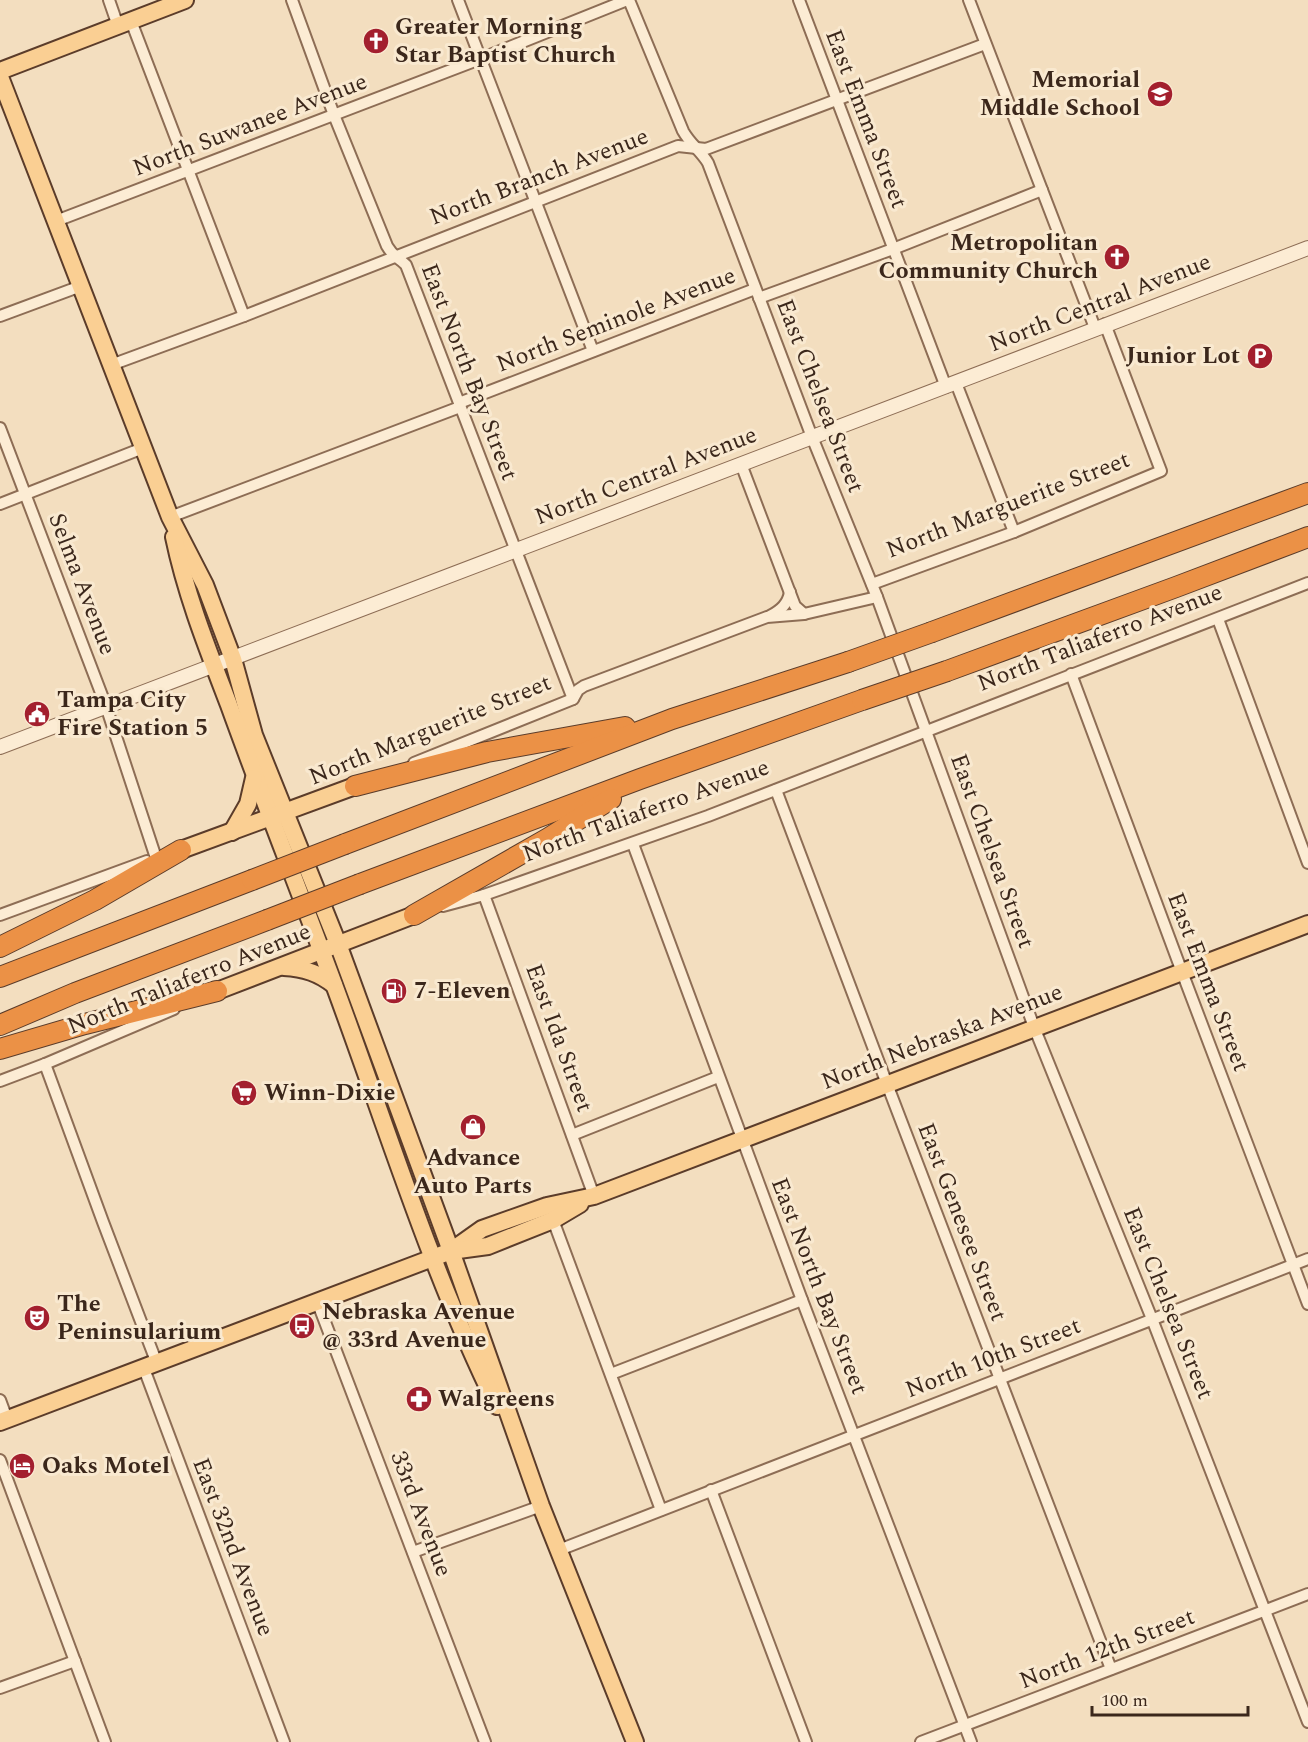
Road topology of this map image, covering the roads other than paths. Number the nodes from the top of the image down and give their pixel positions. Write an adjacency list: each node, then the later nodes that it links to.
1 (109, 0): 8 (street)
2 (185, 0): 8 (main road)
3 (292, 0): 14 (street, East North Bay Street)
4 (458, 0): 10 (street)
5 (628, 0): 10 (street, North Suwanee Avenue); 15 (street, East Chelsea Street)
6 (799, 0): 13 (street, East Emma Street)
7 (969, 0): 9 (street)
8 (125, 23): 11 (main road); 16 (street)
9 (985, 44): 13 (street, North Branch Avenue); 17 (street)
10 (480, 59): 14 (street, North Suwanee Avenue); 18 (street)
11 (0, 71)
12 (0, 77): 19 (main road)
13 (837, 100): 15 (street, North Branch Avenue); 21 (street, East Emma Street)
14 (334, 115): 16 (street, North Suwanee Avenue); 22 (street, East North Bay Street)
15 (695, 146): 18 (street, North Branch Avenue); 24 (street, East Chelsea Street)
16 (189, 171): 19 (street, North Suwanee Avenue); 26 (street)
17 (1042, 190): 21 (street, North Seminole Avenue); 27 (street)
18 (536, 202): 22 (street, North Branch Avenue); 28 (street)
19 (56, 221): 23 (main road)
20 (1308, 248): 27 (street, North Central Avenue)
21 (893, 249): 24 (street, North Seminole Avenue); 30 (street, East Emma Street)
22 (393, 256): 26 (street, North Branch Avenue); 31 (street, East North Bay Street)
23 (81, 286): 25 (street); 29 (main road)
24 (757, 293): 28 (street, North Seminole Avenue); 33 (street, East Chelsea Street)
25 (0, 316)
26 (244, 316): 29 (street, North Branch Avenue)
27 (1100, 326): 30 (street, North Central Avenue); 40 (street, North Marguerite Street)
28 (592, 351): 31 (street, North Seminole Avenue)
29 (111, 365): 34 (main road)
30 (951, 385): 33 (street, North Central Avenue); 40 (street, East Emma Street)
31 (459, 405): 39 (street, North Seminole Avenue); 42 (street, East North Bay Street)
32 (0, 428): 37 (street, Selma Avenue)
33 (812, 438): 35 (street, North Central Avenue); 44 (street, East Chelsea Street)
34 (143, 448): 37 (street); 39 (main road)
35 (741, 464): 42 (street, North Central Avenue); 45 (street)
36 (1308, 493): 55 (highway, bridge)
37 (25, 494): 38 (street); 54 (street, Selma Avenue)
38 (0, 504)
39 (170, 517): 50 (main road); 51 (main road)
40 (1014, 532): 44 (street, North Marguerite Street)
41 (1308, 537): 59 (highway, bridge)
42 (516, 550): 50 (street, North Central Avenue); 53 (street, East North Bay Street)
43 (1308, 583): 49 (street, North Taliaferro Avenue)
44 (872, 584): 46 (street, East Chelsea Street)
45 (790, 592): 47 (street); 48 (street)
46 (877, 597): 47 (street, North Marguerite Street); 56 (street, East Chelsea Street)
47 (804, 614): 48 (street, North Marguerite Street)
48 (767, 617): 53 (street, North Marguerite Street)
49 (1218, 619): 52 (street, North Taliaferro Avenue); 67 (street)
50 (233, 658): 51 (street, North Central Avenue); 62 (main road)
51 (214, 665): 54 (street, North Central Avenue); 58 (main road)
52 (1071, 674): 56 (street, North Taliaferro Avenue); 76 (street, East Emma Street)
53 (573, 699): 60 (street, North Marguerite Street)
54 (106, 706): 57 (street, North Central Avenue); 66 (street, Selma Avenue)
55 (672, 719): 60 (highway); 77 (highway, bridge)
56 (925, 731): 61 (street, North Taliaferro Avenue); 81 (street, East Chelsea Street)
57 (0, 747)
58 (254, 774): 62 (main road); 63 (main road)
59 (640, 779): 70 (highway); 80 (highway, bridge)
60 (355, 786): 62 (main road, North Marguerite Street)
61 (776, 790): 64 (street, North Taliaferro Avenue); 86 (street, East Genesee Street)
62 (278, 815): 63 (main road, North Marguerite Street); 72 (main road); 74 (main road)
63 (232, 831): 65 (main road, North Marguerite Street)
64 (633, 844): 68 (street, North Taliaferro Avenue); 84 (street, East North Bay Street)
65 (181, 850): 66 (street, North Marguerite Street); 73 (highway)
66 (156, 858): 69 (street, North Marguerite Street)
67 (1308, 863)
68 (484, 895): 70 (street, North Taliaferro Avenue); 87 (street, East Ida Street)
69 (0, 915)
70 (414, 915): 72 (main road, North Taliaferro Avenue)
71 (1308, 924): 76 (main road, North Nebraska Avenue)
72 (338, 944): 74 (main road, North Taliaferro Avenue); 91 (main road)
73 (0, 947)
74 (321, 950): 75 (main road, North Taliaferro Avenue); 78 (main road)
75 (280, 967): 78 (main road); 79 (main road, North Taliaferro Avenue)
76 (1182, 972): 81 (main road, North Nebraska Avenue); 94 (street, East Emma Street)
77 (0, 977)
78 (334, 985): 92 (main road)
79 (217, 991): 82 (highway); 83 (street, North Taliaferro Avenue)
80 (0, 1025)
81 (1034, 1027): 86 (main road, North Nebraska Avenue); 98 (street, East Chelsea Street)
82 (0, 1049)
83 (45, 1064): 85 (street, North Taliaferro Avenue); 99 (street, East 32nd Avenue)
84 (718, 1077): 87 (street); 88 (street, East North Bay Street)
85 (0, 1081)
86 (886, 1084): 88 (main road, North Nebraska Avenue); 101 (street, East Genesee Street)
87 (572, 1135): 89 (street, East Ida Street)
88 (741, 1140): 89 (main road, North Nebraska Avenue); 95 (street, East North Bay Street)
89 (594, 1196): 90 (main road, North Nebraska Avenue); 91 (main road, North Nebraska Avenue)
90 (553, 1220): 91 (main road, North Nebraska Avenue); 100 (street)
91 (451, 1251): 92 (main road, North Nebraska Avenue); 106 (main road)
92 (433, 1258): 96 (main road, North Nebraska Avenue); 106 (main road)
93 (1308, 1259): 94 (street, North 10th Street)
94 (1293, 1265): 97 (street, East Emma Street); 98 (street, North 10th Street)
95 (802, 1300): 100 (street); 104 (street, East North Bay Street)
96 (317, 1301): 99 (main road, North Nebraska Avenue); 111 (street, 33rd Avenue)
97 (1308, 1304)
98 (1152, 1319): 101 (street, North 10th Street); 113 (street, East Chelsea Street)
99 (150, 1364): 103 (main road, North Nebraska Avenue); 120 (street, East 32nd Avenue)
100 (611, 1374): 109 (street)
101 (999, 1378): 104 (street, North 10th Street); 115 (street, East Genesee Street)
102 (0, 1400): 103 (street)
103 (4, 1420)
104 (852, 1435): 107 (street, North 10th Street); 118 (street, East North Bay Street)
105 (0, 1460): 114 (street)
106 (530, 1471): 108 (main road)
107 (711, 1490): 109 (street, North 10th Street); 123 (street)
108 (541, 1506): 110 (main road); 111 (street)
109 (661, 1510): 110 (street, North 10th Street)
110 (560, 1550): 122 (main road)
111 (413, 1552): 121 (street, 33rd Avenue)
112 (1308, 1594): 113 (street, North 12th Street)
113 (1266, 1611): 115 (street, North 12th Street); 117 (street, East Chelsea Street)
114 (75, 1661): 116 (street); 119 (street)
115 (1111, 1670): 118 (street, North 12th Street)
116 (0, 1688)
117 (1308, 1722)
118 (965, 1726): 124 (street, North 12th Street); 125 (street, East North Bay Street)
119 (105, 1742)
120 (284, 1742)
121 (485, 1742)
122 (635, 1742)
123 (806, 1742)
124 (921, 1742)
125 (971, 1742)

